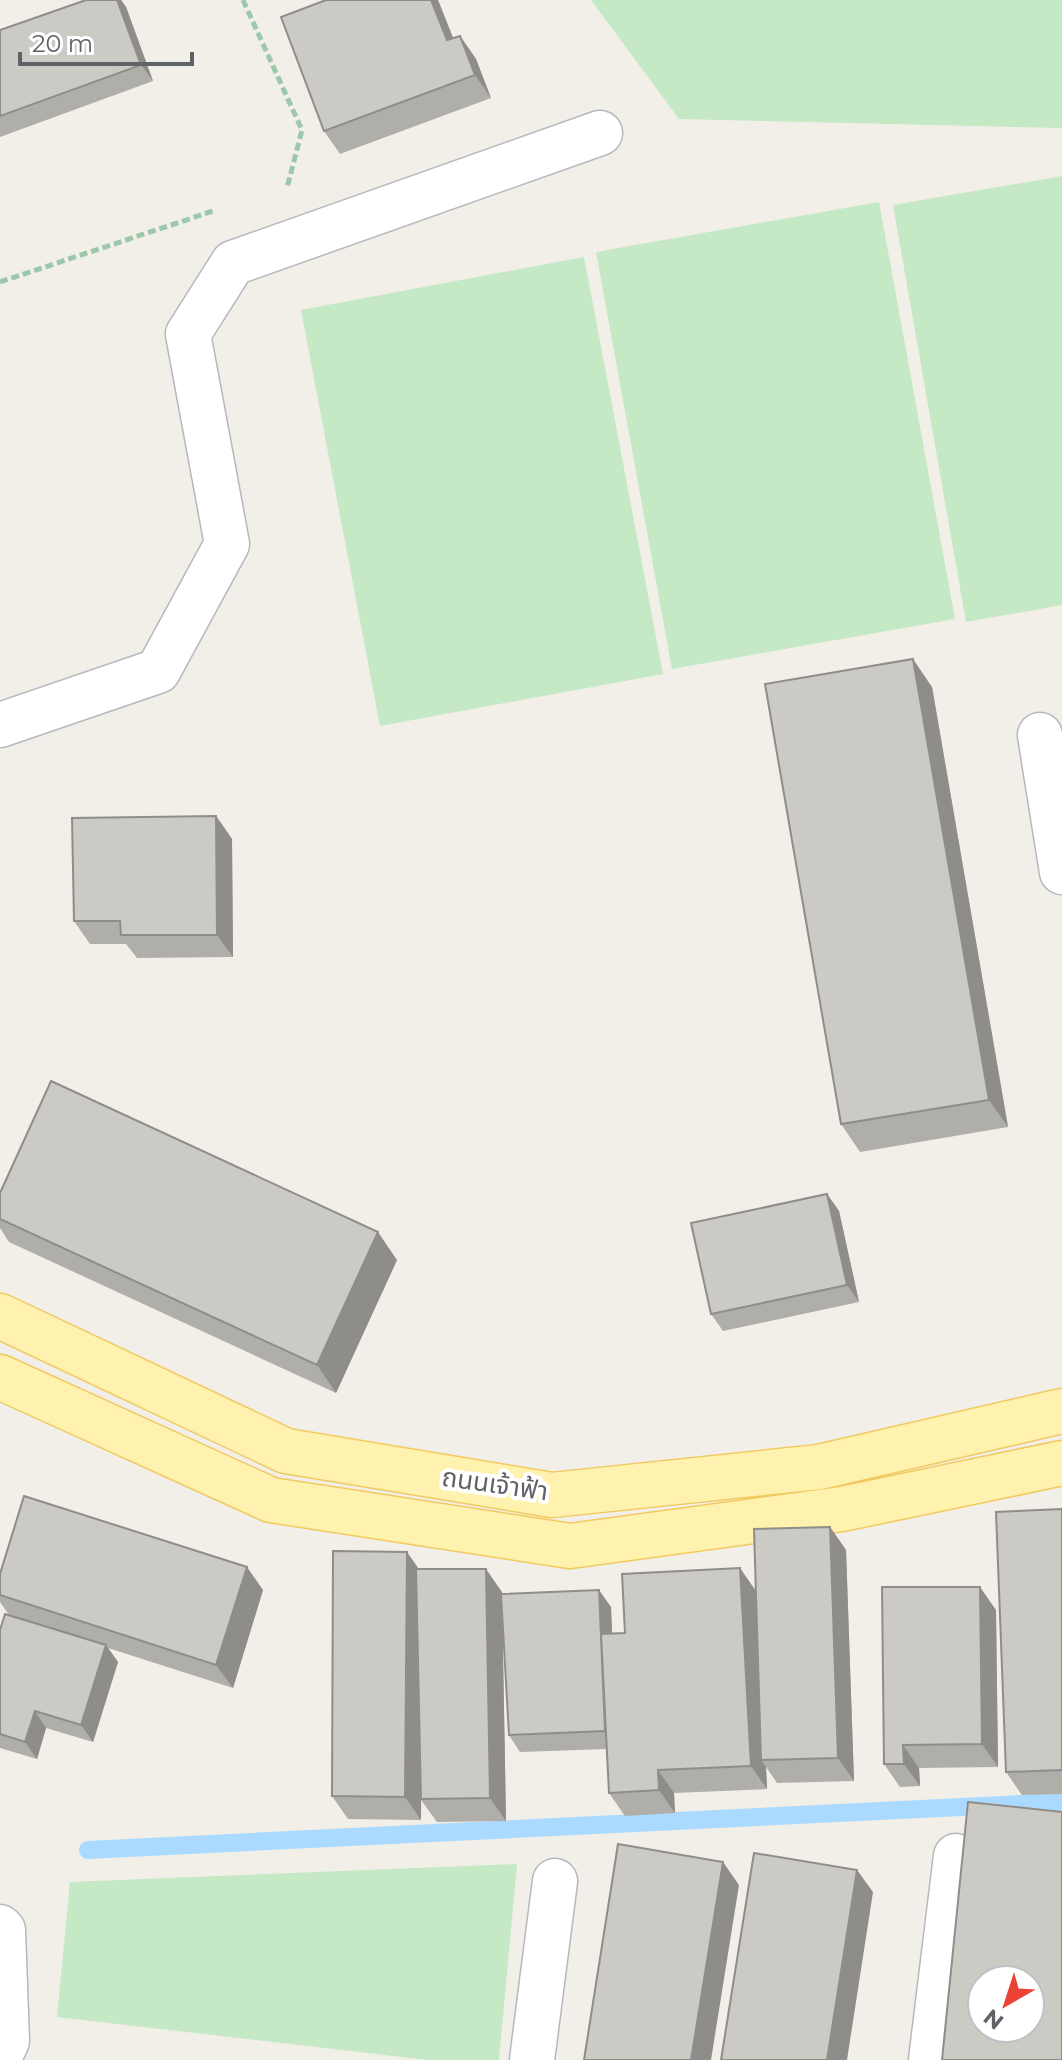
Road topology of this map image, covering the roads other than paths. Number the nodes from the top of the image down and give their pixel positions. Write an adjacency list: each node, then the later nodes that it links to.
1 (600, 133): 2 (street)
2 (0, 725)
3 (1040, 735): 4 (street)
4 (1062, 872)
5 (0, 1316): 7 (main road, ถนนเจ้าฟ้า)
6 (0, 1377): 8 (main road, ถนนเจ้าฟ้า)
7 (1062, 1411)
8 (1062, 1463)
9 (956, 1856): 14 (street)
10 (555, 1881): 13 (street)
11 (0, 1927): 12 (street)
12 (0, 2056)
13 (532, 2060)
14 (931, 2060)

